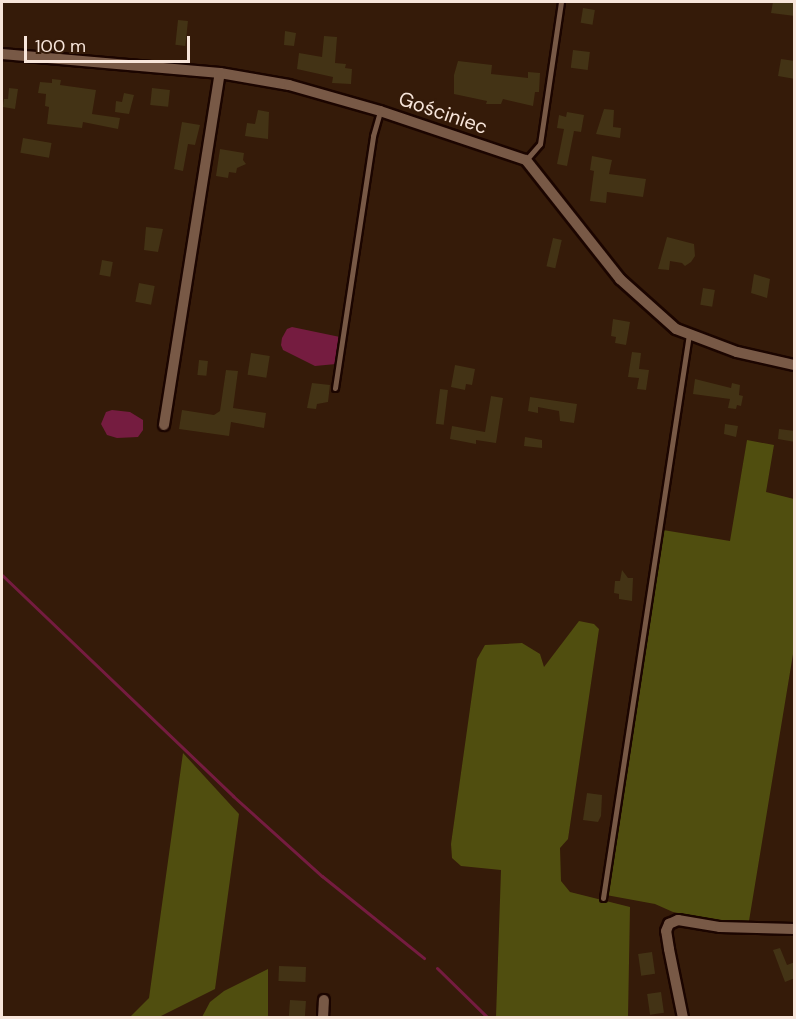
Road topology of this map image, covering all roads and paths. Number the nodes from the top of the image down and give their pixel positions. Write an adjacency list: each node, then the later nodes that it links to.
1 (561, 2): 5 (lane)
2 (2, 54): 3 (street, Gościniec)
3 (220, 73): 4 (street, Gościniec); 9 (street)
4 (380, 111): 5 (street, Gościniec); 8 (lane)
5 (526, 160): 6 (street)
6 (689, 334): 7 (street); 10 (lane)
7 (795, 365)
8 (335, 388)
9 (164, 425)
10 (603, 898)
11 (795, 929): 14 (street)
12 (324, 1000): 13 (street)
13 (323, 1017)
14 (683, 1017)

